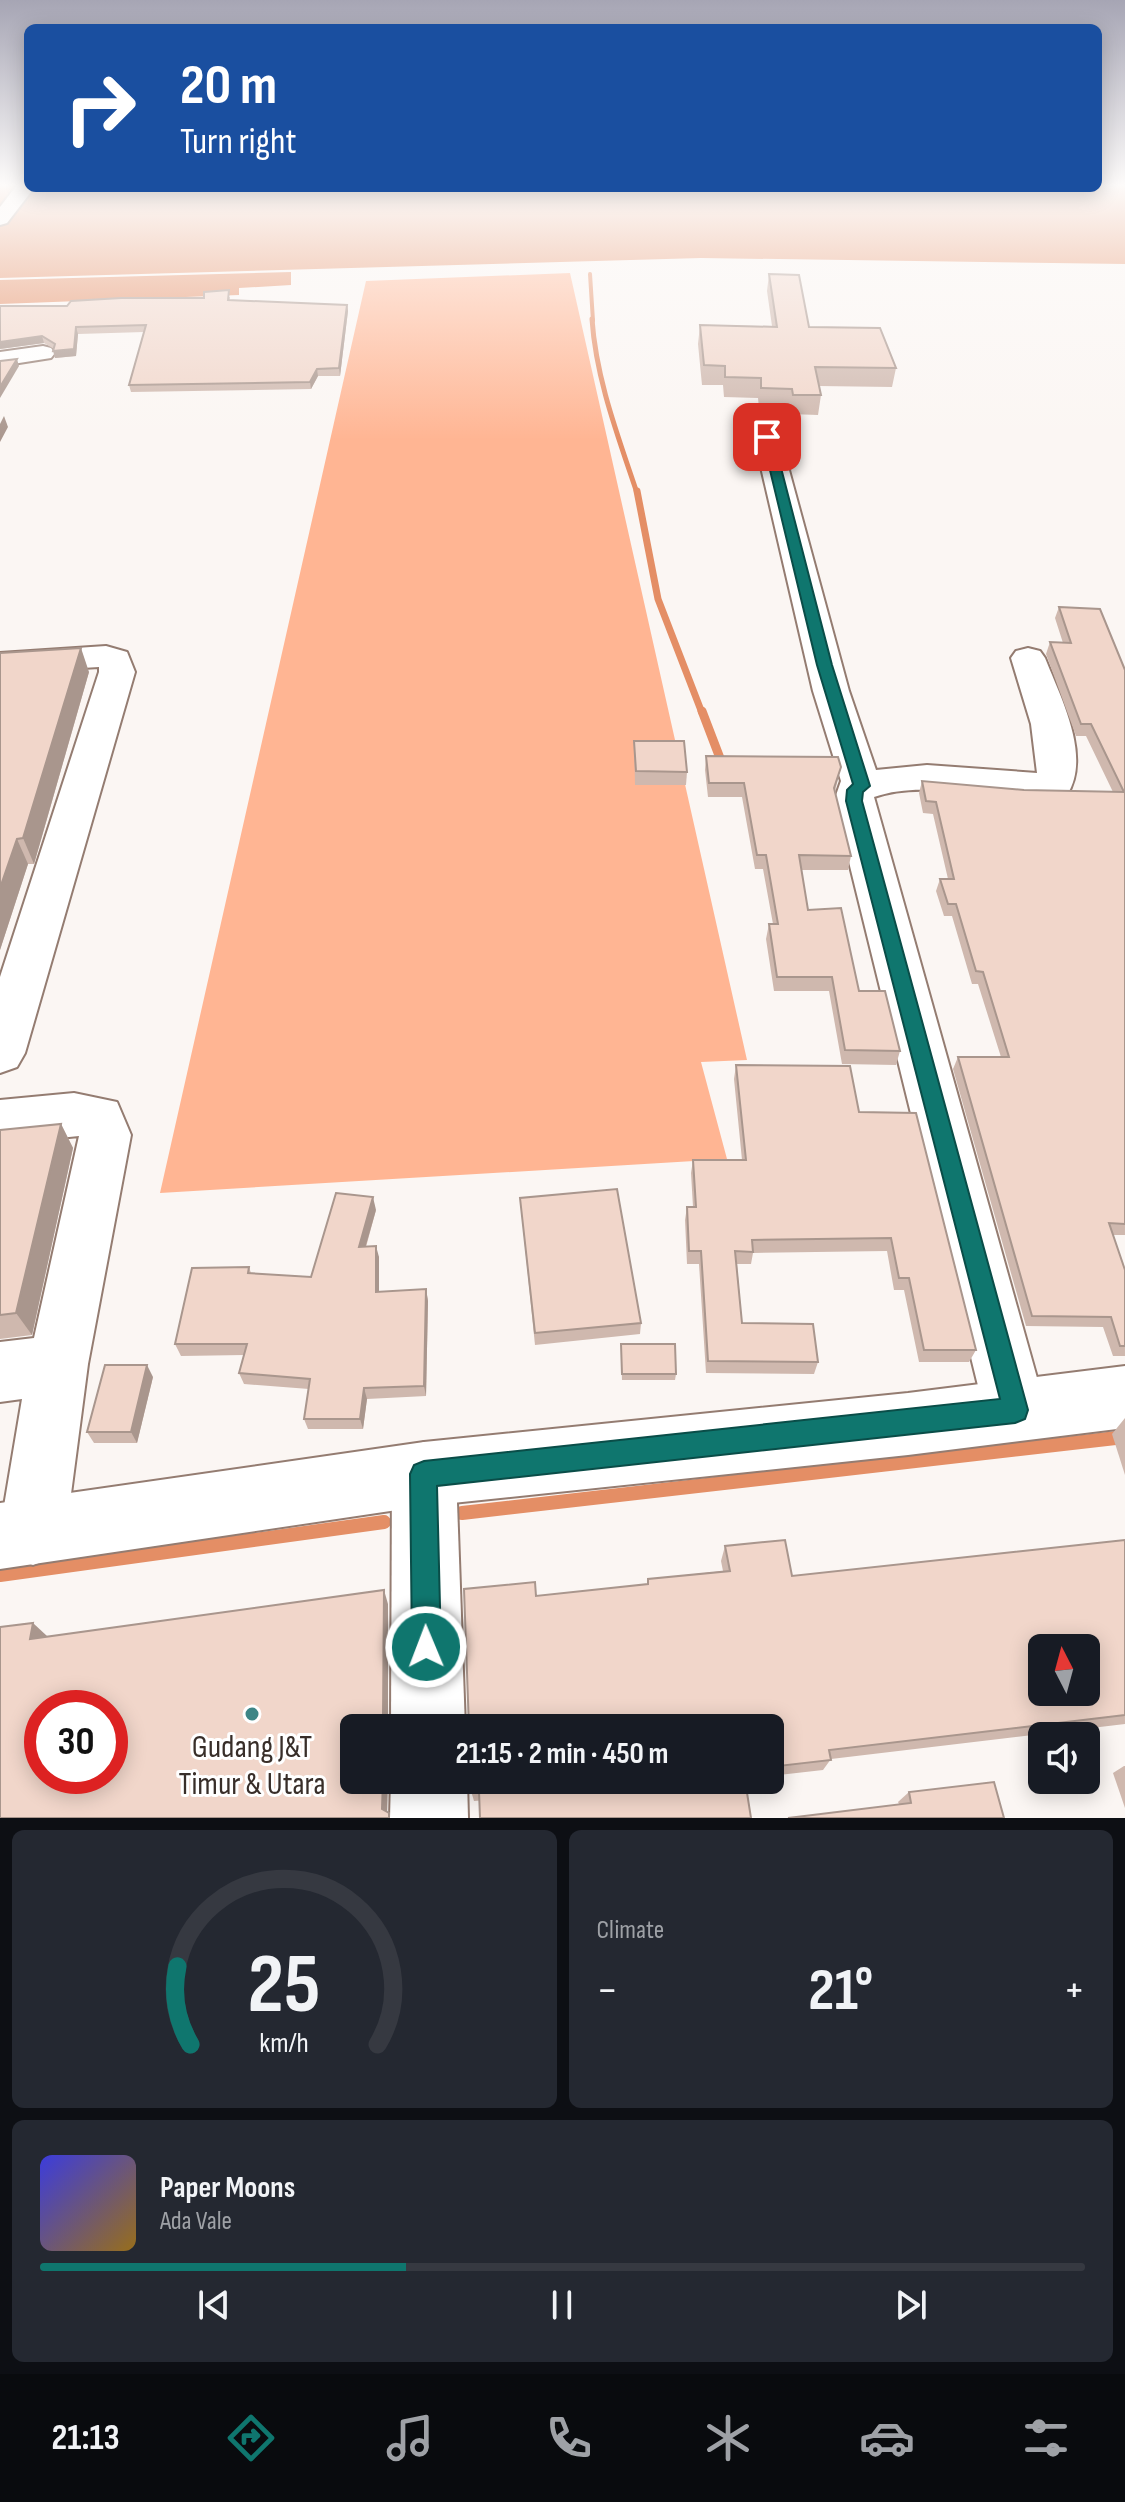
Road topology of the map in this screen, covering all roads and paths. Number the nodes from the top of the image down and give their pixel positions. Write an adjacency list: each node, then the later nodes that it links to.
1 (43, 353): 2 (main road)
2 (0, 359)
3 (767, 437): 6 (main road)
4 (1028, 658): 6 (main road)
5 (0, 663): 7 (main road)
6 (862, 786): 12 (main road)
7 (0, 1053)
8 (0, 1122): 9 (main road)
9 (58, 1364): 10 (main road); 14 (main road)
10 (0, 1372)
11 (1125, 1397): 12 (main road)
12 (1015, 1410): 13 (main road)
13 (424, 1474): 14 (main road); 15 (main road)
14 (17, 1534)
15 (428, 1714)
16 (429, 1794): 17 (main road)
17 (429, 1818)

